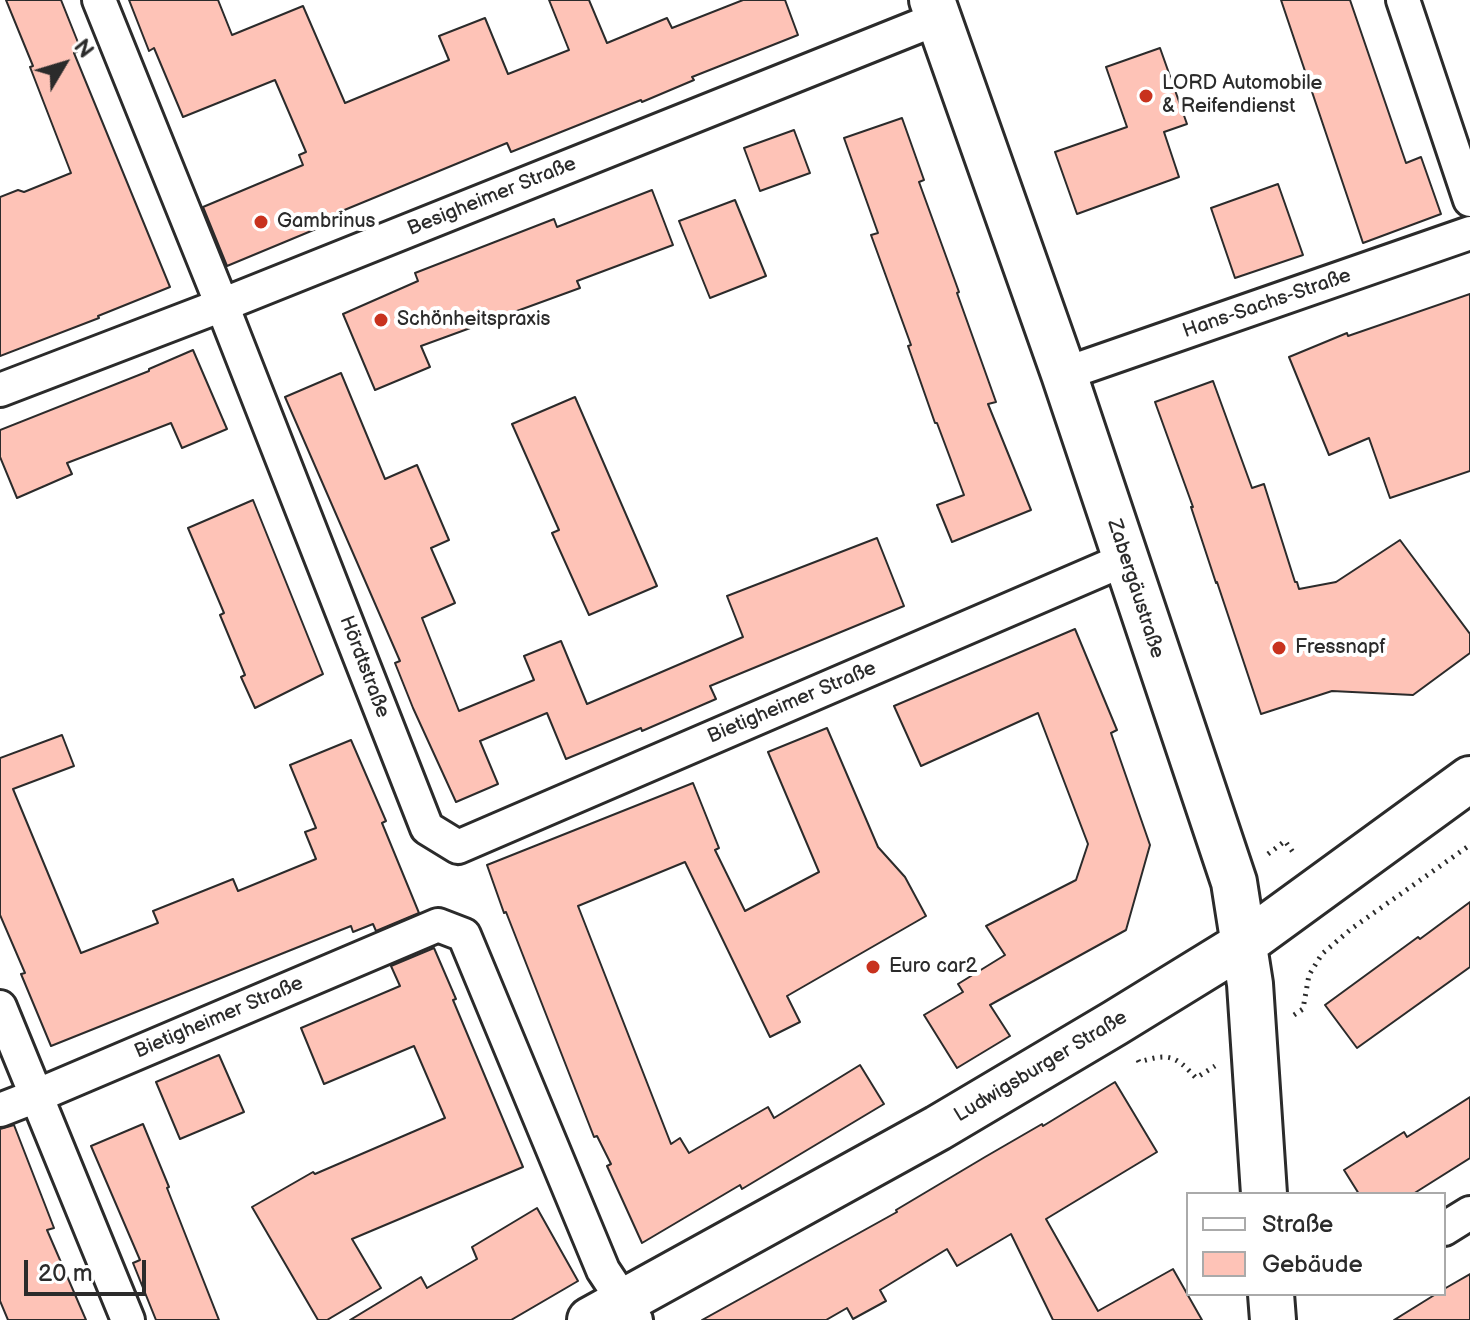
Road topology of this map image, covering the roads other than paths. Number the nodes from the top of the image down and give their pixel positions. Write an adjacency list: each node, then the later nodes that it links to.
1 (99, 0): 6 (street, Hördtstraße)
2 (1403, 0): 4 (street)
3 (936, 9): 6 (street, Besigheimer Straße); 7 (main road, Zabergäustraße)
4 (1470, 200)
5 (1470, 233): 7 (street, Hans-Sachs-Straße)
6 (222, 305): 8 (street, Besigheimer Straße); 11 (street, Hördtstraße)
7 (1064, 374): 9 (main road, Zabergäustraße)
8 (0, 390)
9 (1126, 559): 11 (street, Bietigheimer Straße); 12 (main road, Zabergäustraße)
10 (1470, 779): 12 (main road, Ludwigsburger Straße)
11 (458, 847)
12 (1245, 943): 16 (main road, Zabergäustraße); 20 (main road, Ludwigsburger Straße)
13 (0, 1007): 14 (street)
14 (36, 1096): 15 (street, Bietigheimer Straße); 20 (street, Bietigheimer Straße); 21 (street)
15 (0, 1110)
16 (1264, 1192)
17 (1470, 1213): 18 (street)
18 (1446, 1228)
19 (1271, 1296): 22 (main road)
20 (617, 1314)
21 (128, 1320)
22 (1273, 1320)

